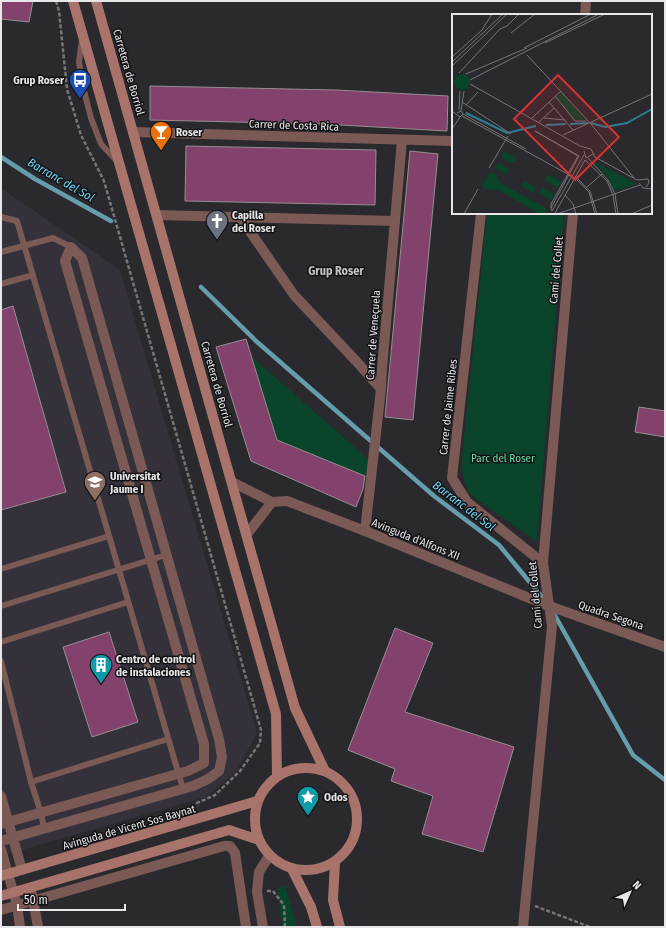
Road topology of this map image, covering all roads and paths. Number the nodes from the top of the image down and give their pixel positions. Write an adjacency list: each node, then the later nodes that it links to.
1 (56, 1): 50 (path)
2 (73, 1): 6 (main road)
3 (96, 1): 7 (main road, Carretera de Borriol)
4 (586, 1): 5 (street)
5 (585, 14)
6 (82, 35): 10 (main road); 10 (lane)
7 (133, 132): 8 (street, Carrer de Costa Rica); 13 (main road, Carretera de Borriol)
8 (402, 140): 9 (street, Carrer de Costa Rica); 16 (street, Carrer de Veneçuela)
9 (452, 141)
10 (118, 162): 44 (main road)
11 (480, 214): 32 (street, Carrer de Jaime Ribes)
12 (573, 214): 32 (street, Camí del Collet)
13 (157, 215): 15 (street); 25 (main road, Carretera de Borriol)
14 (1, 217): 17 (lane)
15 (240, 217): 16 (street); 22 (street)
16 (395, 221): 23 (street, Carrer de Veneçuela)
17 (24, 246): 18 (lane); 19 (lane); 20 (lane)
18 (71, 247): 30 (street); 31 (street)
19 (1, 252)
20 (33, 275): 21 (lane); 29 (lane)
21 (1, 284)
22 (358, 362): 23 (street); 24 (street)
23 (382, 369): 24 (street, Carrer de Veneçuela)
24 (381, 389): 27 (street, Carrer de Veneçuela)
25 (232, 482): 26 (street, Avinguda d'Alfons XII); 28 (main road, Carretera de Borriol)
26 (272, 502): 27 (street, Avinguda d'Alfons XII); 28 (street)
27 (365, 531): 37 (street, Avinguda d'Alfons XII)
28 (247, 534): 42 (main road, Carretera de Borriol)
29 (109, 536): 33 (lane); 34 (lane)
30 (166, 555): 31 (lane); 46 (street)
31 (151, 560): 34 (lane); 43 (street)
32 (543, 563): 37 (street, Camí del Collet)
33 (1, 569)
34 (118, 569): 35 (lane); 36 (lane)
35 (128, 602): 38 (lane); 41 (lane)
36 (1, 606)
37 (549, 606): 39 (street, Quadra Segona); 67 (street, Camí del Collet)
38 (1, 642)
39 (665, 646)
40 (1, 661): 45 (lane)
41 (168, 739): 43 (lane); 45 (lane)
42 (324, 769): 44 (main road); 58 (main road)
43 (178, 774): 46 (lane); 49 (street)
44 (277, 775): 48 (main road)
45 (31, 782): 49 (lane)
46 (183, 789): 52 (street)
47 (1, 796): 51 (street)
48 (257, 801): 50 (main road, Avinguda de Vicent Sos Baynat); 54 (main road)
49 (41, 813): 51 (street); 52 (lane)
50 (202, 818): 60 (main road, Avinguda de Vicent Sos Baynat)
51 (5, 823): 53 (street)
52 (44, 828): 53 (street)
53 (13, 837): 55 (street); 60 (street)
54 (259, 840): 57 (main road); 62 (main road)
55 (1, 841)
56 (1, 849): 61 (street)
57 (269, 856): 59 (main road); 64 (street)
58 (335, 862): 59 (main road); 76 (main road)
59 (292, 869): 75 (main road)
60 (22, 870): 61 (main road, Avinguda de Vicent Sos Baynat)
61 (5, 875): 63 (street)
62 (30, 888): 63 (main road); 66 (street)
63 (13, 892): 65 (main road); 68 (street)
64 (257, 892): 73 (street); 74 (path)
65 (1, 896)
66 (33, 900): 68 (street); 71 (street); 72 (street)
67 (525, 904): 77 (street, Camí del Collet); 78 (path)
68 (17, 905): 69 (street); 70 (street)
69 (1, 910)
70 (20, 927)
71 (38, 927)
72 (246, 927)
73 (263, 927)
74 (285, 927)
75 (317, 927)
76 (340, 927)
77 (523, 927)
78 (590, 927)

